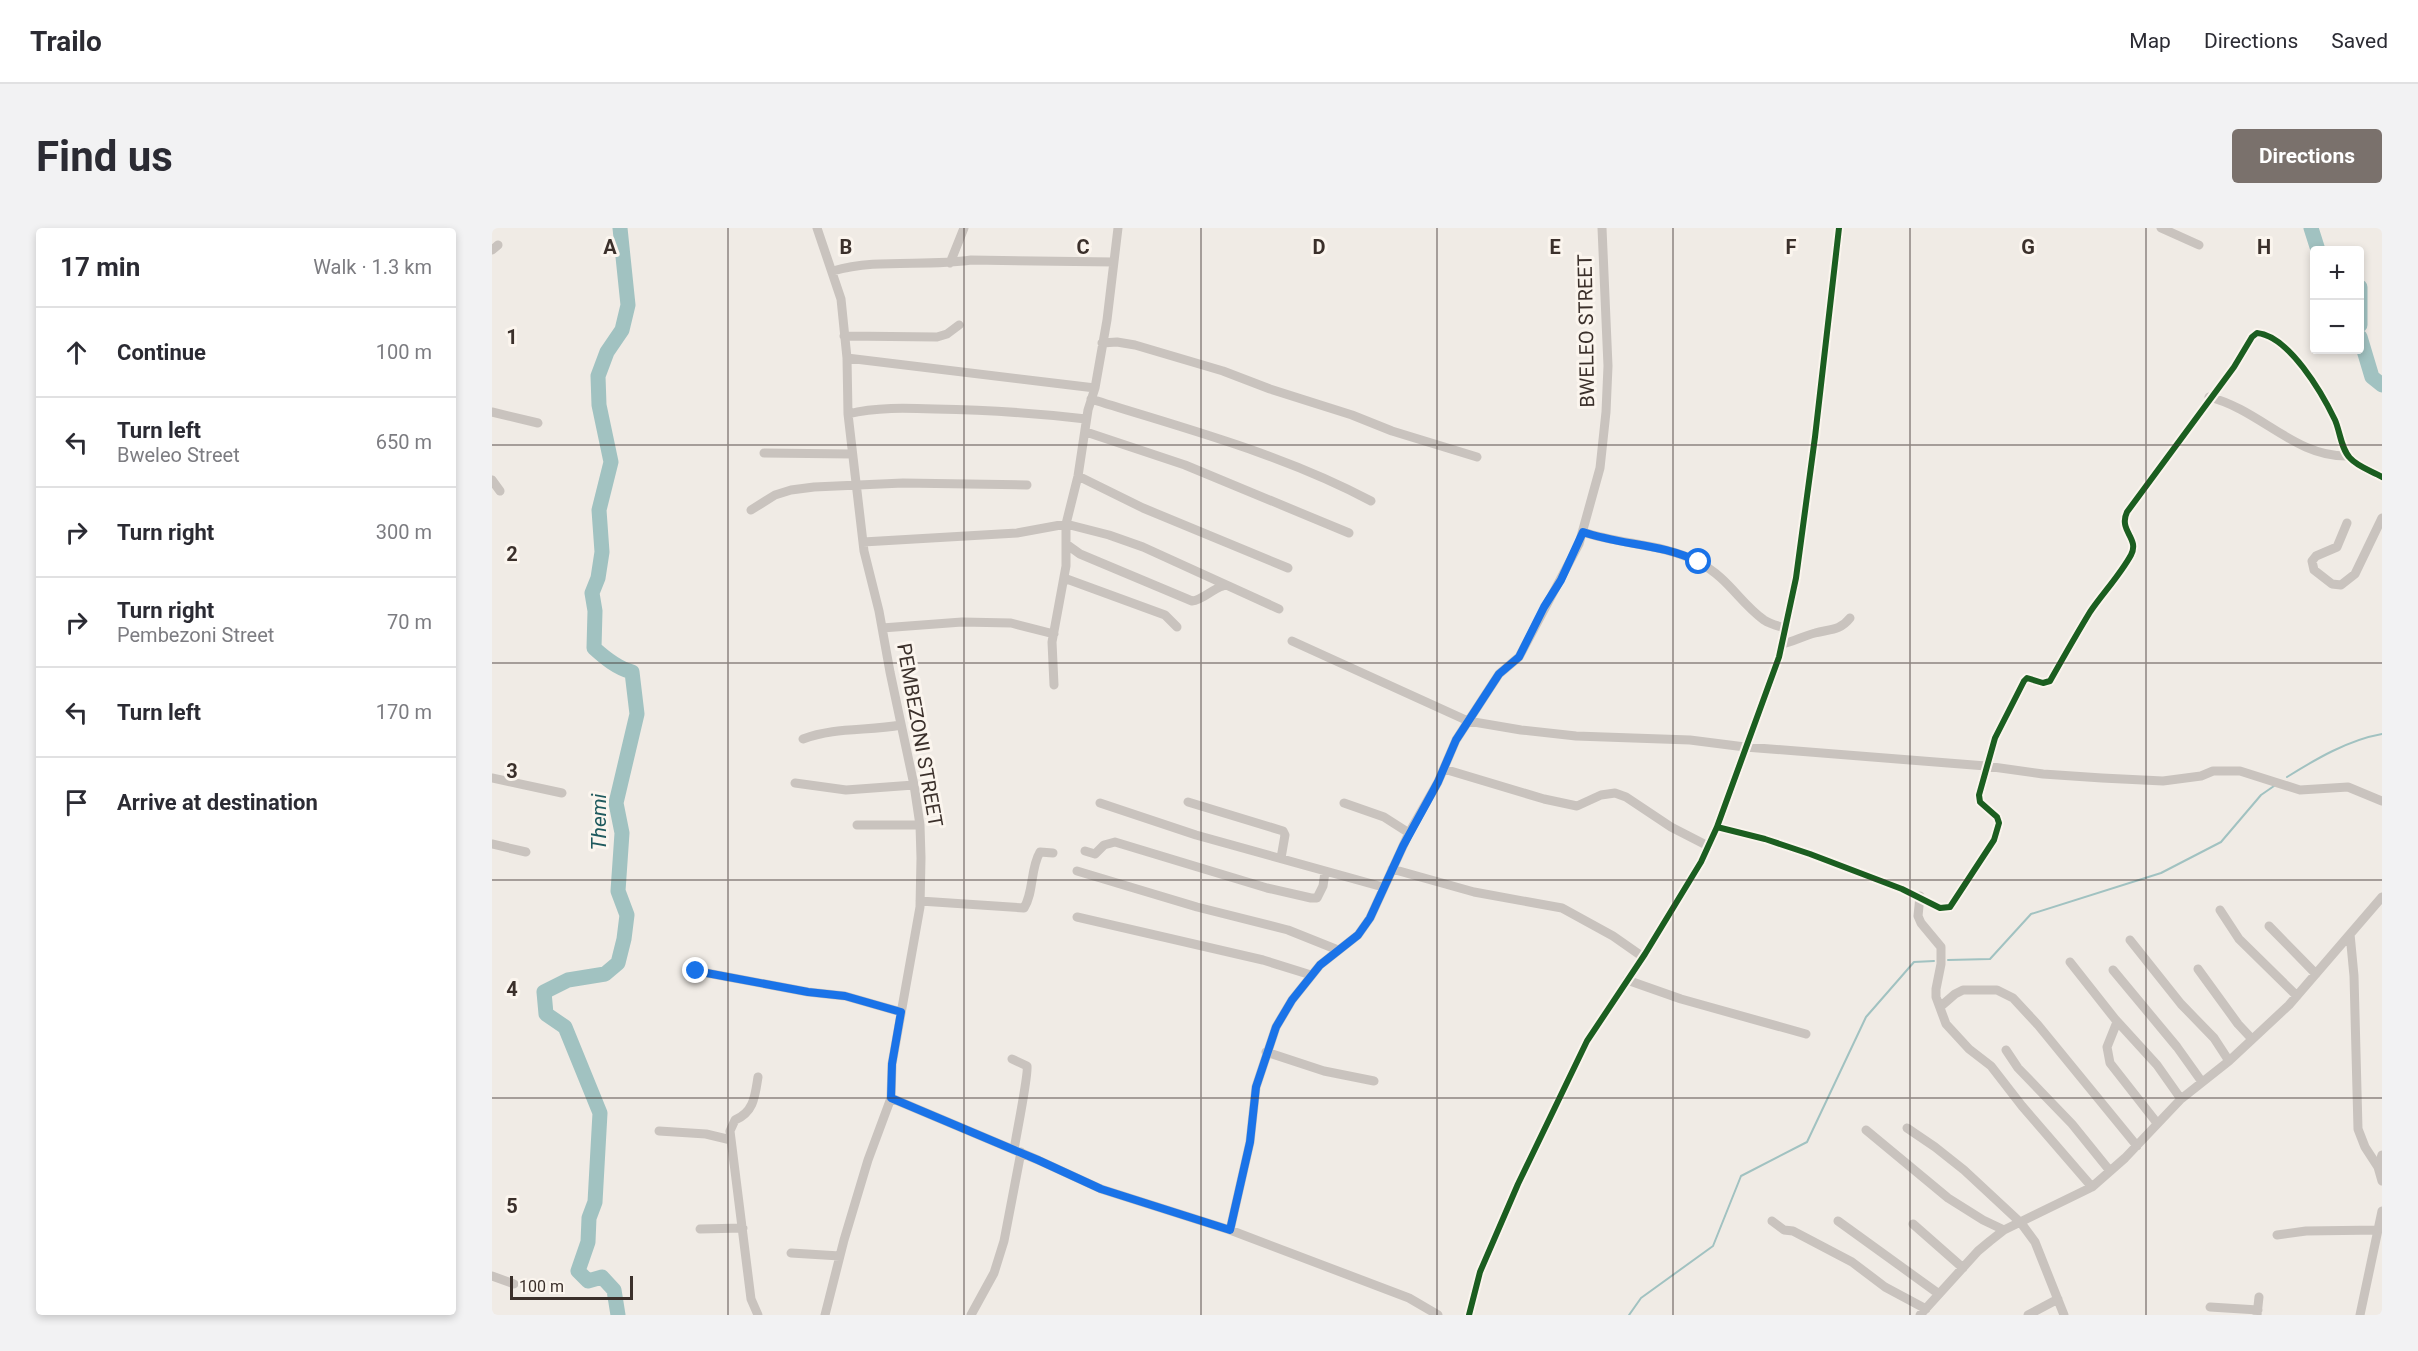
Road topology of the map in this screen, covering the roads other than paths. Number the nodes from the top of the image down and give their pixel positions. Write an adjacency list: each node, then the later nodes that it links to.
1 (817, 228): 10 (street, PEMBEZONI STREET)
2 (964, 228): 9 (street)
3 (1119, 228): 8 (street)
4 (1602, 228): 38 (street, BWELEO STREET)
5 (1839, 228): 49 (street)
6 (2161, 228): 7 (street)
7 (2199, 245)
8 (1114, 262): 9 (street); 13 (street)
9 (950, 263): 10 (street)
10 (833, 271): 12 (street, PEMBEZONI STREET)
11 (959, 325): 12 (street)
12 (844, 336): 14 (street, PEMBEZONI STREET)
13 (1102, 343): 15 (street); 26 (street)
14 (847, 358): 15 (street); 19 (street, PEMBEZONI STREET)
15 (1095, 388): 17 (street)
16 (2210, 397): 25 (street); 25 (street); 58 (street)
17 (1091, 399): 20 (street); 33 (street)
18 (492, 412): 21 (street)
19 (848, 414): 20 (street); 24 (street, PEMBEZONI STREET)
20 (1086, 419): 22 (street)
21 (538, 423)
22 (1086, 432): 27 (street); 39 (street)
23 (764, 453): 24 (street)
24 (852, 454): 30 (street, PEMBEZONI STREET)
25 (2348, 456): 28 (street)
26 (1476, 457)
27 (1078, 476): 37 (street); 42 (street)
28 (2382, 477)
29 (492, 480): 32 (street)
30 (856, 483): 31 (street); 34 (street); 40 (street, PEMBEZONI STREET)
31 (1027, 485)
32 (500, 490)
33 (1371, 501)
34 (751, 510)
35 (2382, 518): 36 (street)
36 (2347, 523)
37 (1066, 524): 40 (street); 41 (street); 44 (street)
38 (1583, 532): 49 (street); 54 (street, BWELEO STREET)
39 (1349, 533)
40 (863, 542): 48 (street, PEMBEZONI STREET)
41 (1066, 544): 43 (street); 44 (street)
42 (1288, 568)
43 (1064, 578): 47 (street); 50 (street)
44 (1223, 586): 45 (street)
45 (1279, 609)
46 (1850, 618): 52 (street)
47 (1177, 627)
48 (882, 628): 50 (street); 55 (street, PEMBEZONI STREET)
49 (1785, 628): 52 (street)
50 (1053, 634): 53 (street)
51 (1292, 641): 54 (street)
52 (1782, 644): 57 (street)
53 (1054, 686)
54 (1468, 722): 57 (street); 59 (street, BWELEO STREET)
55 (901, 725): 56 (street); 62 (street, PEMBEZONI STREET)
56 (803, 739)
57 (1745, 747): 58 (street); 70 (street)
58 (1986, 766): 64 (street); 82 (street)
59 (1444, 769): 71 (street, BWELEO STREET); 73 (street)
60 (492, 778): 63 (street)
61 (795, 783): 62 (street)
62 (914, 785): 69 (street, PEMBEZONI STREET)
63 (562, 793)
64 (2382, 801)
65 (1188, 802): 77 (street)
66 (1100, 803): 77 (street)
67 (1344, 803): 71 (street)
68 (858, 825): 69 (street)
69 (920, 825): 84 (street, PEMBEZONI STREET)
70 (1717, 827): 73 (street); 82 (street)
71 (1409, 833): 78 (street, BWELEO STREET)
72 (492, 844): 75 (street)
73 (1708, 846): 91 (street)
74 (1085, 850): 80 (street)
75 (526, 852)
76 (1053, 853): 84 (street)
77 (1281, 858): 80 (street)
78 (1392, 869): 81 (street, BWELEO STREET); 91 (street)
79 (1077, 871): 90 (street)
80 (1325, 872): 81 (street)
81 (1383, 887): 90 (street, BWELEO STREET)
82 (1920, 896): 100 (street)
83 (2382, 897): 88 (street)
84 (920, 901): 101 (street, PEMBEZONI STREET)
85 (2220, 910): 99 (street)
86 (1077, 917): 97 (street)
87 (2269, 926): 96 (street)
88 (2350, 934): 96 (street); 122 (street)
89 (2130, 940): 108 (street)
90 (1338, 950): 97 (street, BWELEO STREET)
91 (1643, 957): 98 (street)
92 (2070, 962): 102 (street)
93 (2198, 969): 104 (street)
94 (2113, 970): 111 (street)
95 (696, 971): 101 (street)
96 (2316, 974): 99 (street)
97 (1311, 975): 106 (street, BWELEO STREET)
98 (1627, 980): 103 (street); 152 (street)
99 (2297, 996): 104 (street)
100 (1940, 1007): 119 (street); 125 (street)
101 (901, 1012): 112 (street, PEMBEZONI STREET)
102 (2117, 1022): 113 (street); 114 (street)
103 (1806, 1034)
104 (2252, 1039): 108 (street)
105 (2006, 1050): 123 (street)
106 (1266, 1052): 110 (street); 133 (street, BWELEO STREET)
107 (1012, 1059): 120 (street)
108 (2229, 1061): 111 (street)
109 (758, 1077): 118 (street)
110 (1374, 1080)
111 (2202, 1082): 113 (street)
112 (891, 1098): 120 (street); 138 (street, PEMBEZONI STREET)
113 (2181, 1099): 114 (street)
114 (2157, 1123): 119 (street)
115 (1907, 1128): 129 (street)
116 (1866, 1130): 134 (street)
117 (659, 1131): 118 (street)
118 (731, 1140): 131 (street)
119 (2137, 1146): 123 (street)
120 (1017, 1151): 133 (street); 150 (street)
121 (2382, 1155): 122 (street)
122 (2378, 1167): 124 (street)
123 (2110, 1171): 125 (street)
124 (2382, 1181)
125 (2092, 1187): 129 (street)
126 (2382, 1211): 135 (street)
127 (1772, 1221): 146 (street)
128 (1838, 1221): 142 (street)
129 (2021, 1223): 134 (street); 144 (street)
130 (1913, 1224): 139 (street)
131 (743, 1228): 132 (street); 148 (street)
132 (700, 1229)
133 (1230, 1230): 151 (street)
134 (2004, 1230): 139 (street)
135 (2379, 1230): 136 (street); 155 (street)
136 (2277, 1235)
137 (790, 1253): 138 (street)
138 (840, 1256): 149 (street, PEMBEZONI STREET)
139 (1963, 1268): 142 (street)
140 (492, 1276): 141 (street)
141 (514, 1284)
142 (1940, 1294): 146 (street)
143 (2259, 1297): 147 (street)
144 (2058, 1299): 153 (street); 154 (street)
145 (2210, 1307): 147 (street)
146 (1923, 1312)
147 (2258, 1313)
148 (758, 1315)
149 (825, 1315)
150 (971, 1315)
151 (1438, 1315)
152 (1469, 1315)
153 (2028, 1315)
154 (2064, 1315)
155 (2360, 1315)

